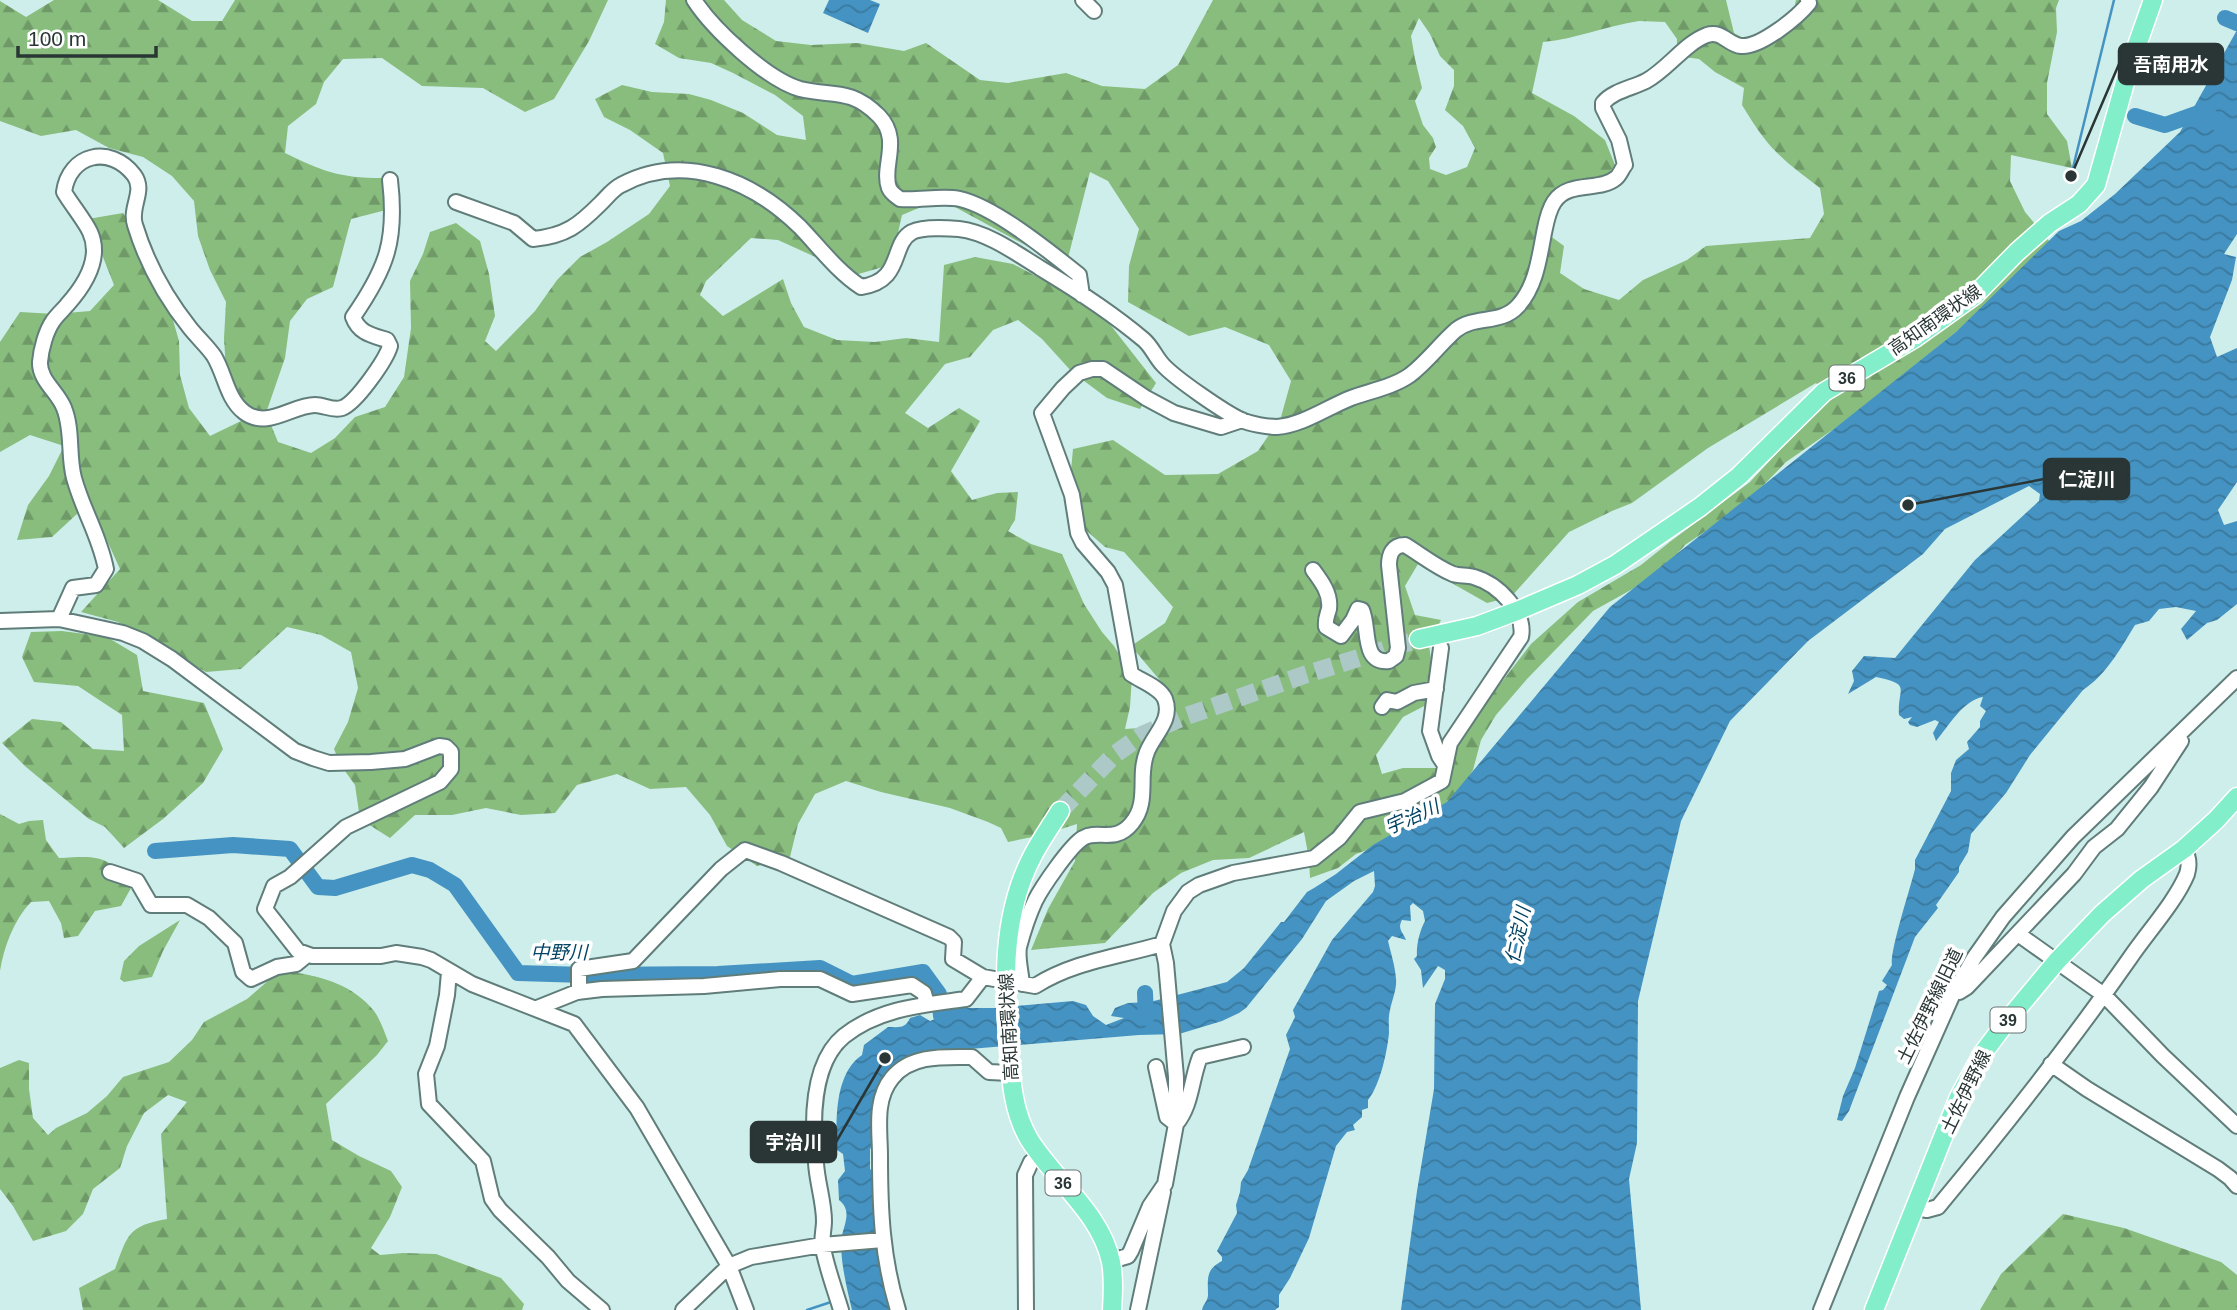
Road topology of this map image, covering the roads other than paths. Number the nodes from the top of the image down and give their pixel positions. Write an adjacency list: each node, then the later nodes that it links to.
1 (694, 0): 8 (street)
2 (1083, 0): 5 (street)
3 (1808, 0): 9 (street)
4 (2153, 0): 11 (main road, 高知南環状線 / 36)
5 (1094, 11)
6 (390, 180): 12 (street)
7 (456, 202): 8 (street)
8 (1082, 295): 9 (street)
9 (1242, 420): 31 (street)
10 (1313, 570): 11 (street)
11 (1517, 611): 14 (main road, 高知南環状線 / 36); 20 (street)
12 (59, 619): 13 (street); 27 (street)
13 (0, 621)
14 (1419, 639)
15 (1441, 648): 17 (street)
16 (2235, 681): 19 (street, 土佐伊野線旧道)
17 (1436, 690): 18 (street); 20 (street)
18 (1382, 707)
19 (2185, 729): 25 (street); 34 (street, 土佐伊野線旧道)
20 (1445, 765): 26 (street)
21 (2237, 797): 23 (main road, 土佐伊野線 / 39)
22 (1060, 811): 31 (main road, 高知南環状線 / 36)
23 (2184, 849): 28 (main road, 土佐伊野線 / 39); 33 (street)
24 (110, 872): 27 (street)
25 (2018, 934): 28 (street); 34 (street)
26 (1163, 944): 31 (street); 41 (street)
27 (307, 954): 29 (street)
28 (2057, 961): 33 (street); 46 (main road, 土佐伊野線 / 39)
29 (449, 972): 36 (street); 52 (street)
30 (983, 977): 31 (street); 32 (street); 35 (street)
31 (1011, 987): 39 (main road, 高知南環状線 / 36)
32 (579, 992): 35 (street); 36 (street)
33 (2104, 995): 38 (street); 42 (street)
34 (1952, 996): 59 (street, 土佐伊野線旧道)
35 (927, 1004): 48 (street)
36 (537, 1008): 50 (street)
37 (1243, 1047): 41 (street)
38 (2051, 1064): 44 (street); 46 (street)
39 (1010, 1065): 43 (main road, 高知南環状線 / 36); 47 (street)
40 (1156, 1067): 41 (street)
41 (1175, 1124): 45 (street)
42 (2237, 1126)
43 (1041, 1155): 49 (main road, 高知南環状線 / 36); 56 (street)
44 (2235, 1179)
45 (1165, 1184): 49 (street); 58 (street)
46 (1915, 1208): 60 (main road, 土佐伊野線 / 39)
47 (881, 1240): 48 (street); 55 (street)
48 (824, 1245): 50 (street); 51 (street)
49 (1111, 1261): 57 (main road, 高知南環状線 / 36)
50 (729, 1266): 53 (street); 54 (street)
51 (840, 1309)
52 (602, 1310)
53 (683, 1310)
54 (746, 1310)
55 (898, 1310)
56 (1026, 1310)
57 (1112, 1310)
58 (1138, 1310)
59 (1821, 1310)
60 (1874, 1310)

